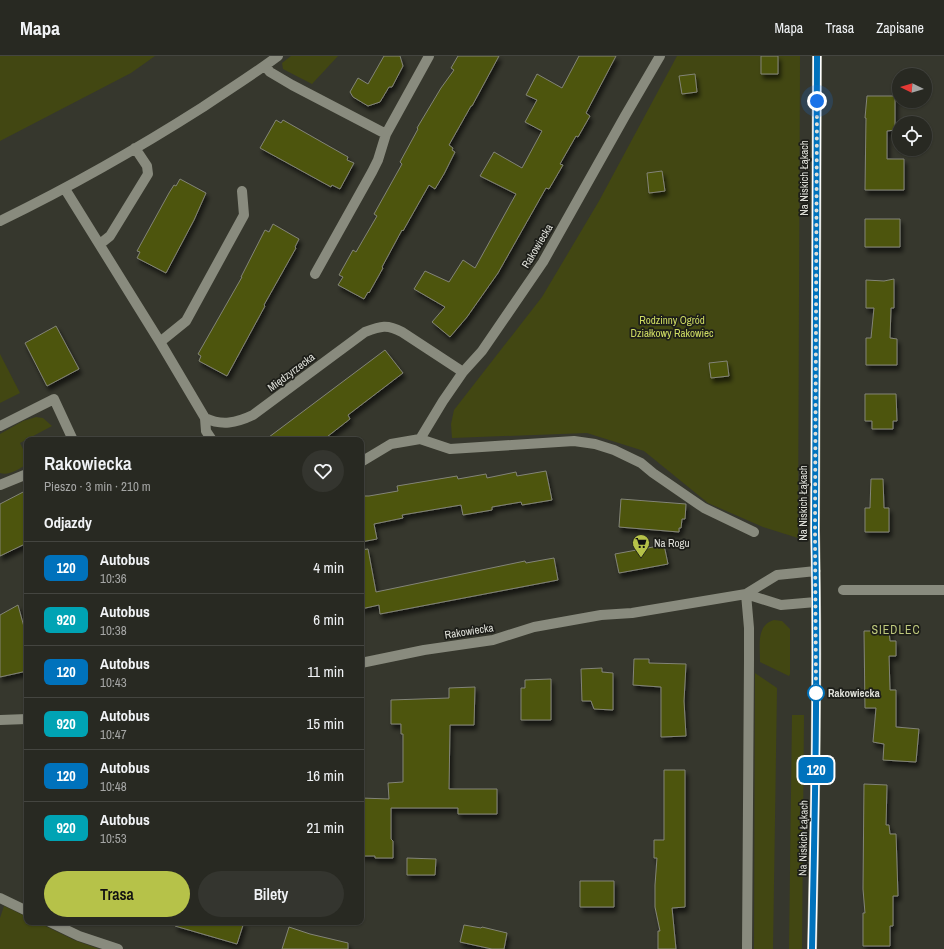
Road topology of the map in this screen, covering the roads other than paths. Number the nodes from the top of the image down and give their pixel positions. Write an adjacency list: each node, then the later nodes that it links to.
1 (278, 56): 5 (street)
2 (429, 56): 6 (street)
3 (660, 56): 14 (street, Rakowiecka)
4 (817, 56): 24 (street, Na Niskich Łąkach)
5 (265, 66): 6 (street); 7 (street)
6 (386, 134): 12 (street)
7 (135, 148): 8 (street); 11 (street)
8 (65, 189): 10 (street); 11 (street)
9 (242, 191): 13 (street)
10 (0, 221)
11 (100, 244): 13 (street)
12 (315, 274)
13 (160, 342): 15 (street)
14 (463, 372): 15 (street, Międzyrzecka); 19 (street, Rakowiecka)
15 (205, 418): 18 (street)
16 (0, 426): 17 (street)
17 (72, 437)
18 (210, 437)
19 (420, 439): 20 (street); 23 (street)
20 (364, 460)
21 (24, 475): 22 (street)
22 (0, 486)
23 (754, 532)
24 (816, 571): 27 (street); 28 (street, Na Niskich Łąkach)
25 (843, 590): 26 (street)
26 (944, 590)
27 (746, 594): 28 (street, Rakowiecka); 29 (street, Rakowiecka); 36 (street)
28 (816, 602): 37 (street, Na Niskich Łąkach)
29 (364, 662)
30 (24, 719): 31 (street)
31 (0, 720)
32 (0, 898): 33 (street)
33 (24, 910)
34 (56, 925): 35 (street)
35 (118, 949)
36 (747, 949)
37 (812, 949)

